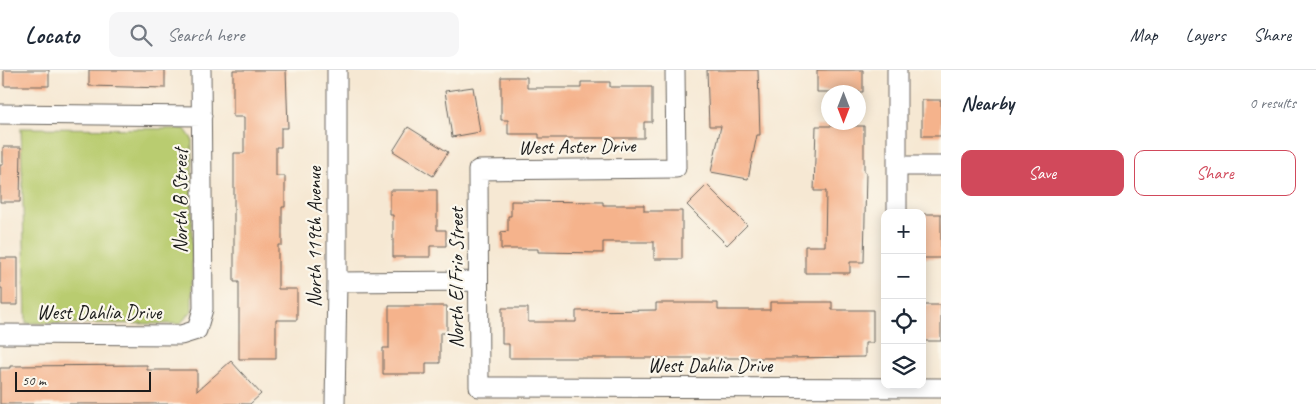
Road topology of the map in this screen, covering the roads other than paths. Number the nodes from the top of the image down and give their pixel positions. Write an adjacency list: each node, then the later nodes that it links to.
1 (202, 70): 6 (street, North B Street)
2 (337, 70): 12 (street, North 119th Avenue)
3 (675, 70): 9 (street, West Aster Drive)
4 (897, 70): 7 (street)
5 (0, 114): 6 (street)
6 (202, 116): 13 (street, North B Street)
7 (897, 166): 8 (street); 10 (street)
8 (941, 166)
9 (478, 170): 11 (street, North El Frio Street)
10 (897, 209)
11 (478, 281): 12 (street); 15 (street, North El Frio Street)
12 (337, 282): 19 (street, North 119th Avenue)
13 (198, 330): 14 (street, West Dahlia Drive)
14 (0, 334)
15 (478, 387): 16 (street, West Dahlia Drive)
16 (881, 387)
17 (926, 388): 18 (street, West Dahlia Drive)
18 (941, 388)
19 (335, 404)

